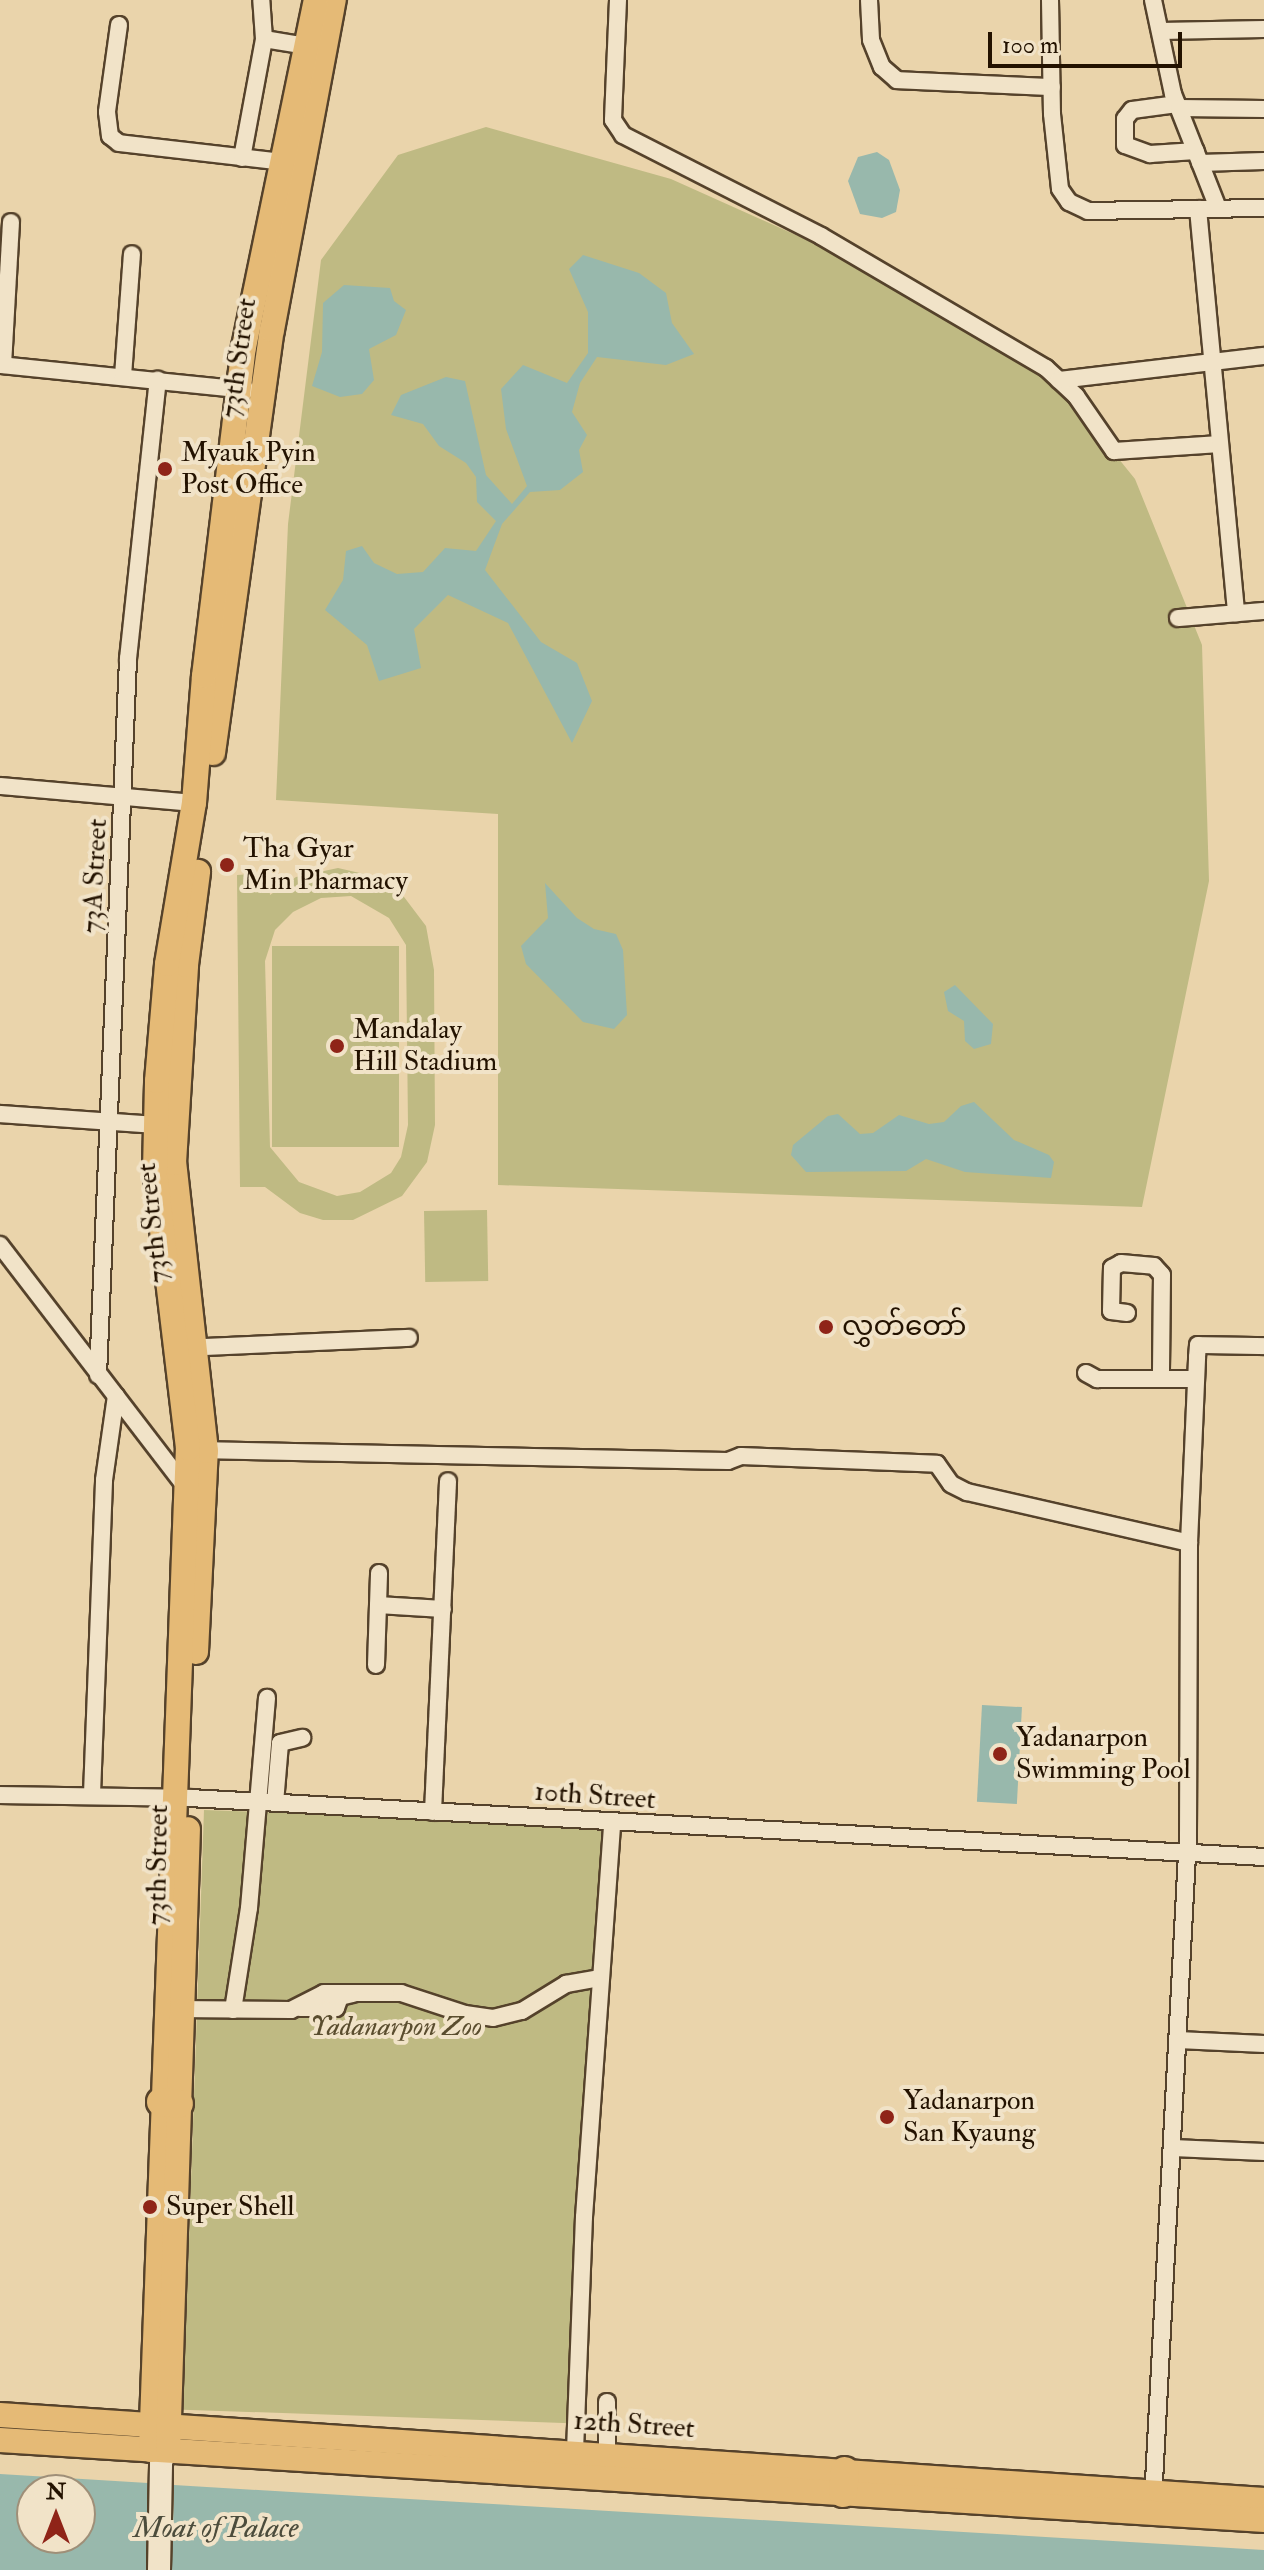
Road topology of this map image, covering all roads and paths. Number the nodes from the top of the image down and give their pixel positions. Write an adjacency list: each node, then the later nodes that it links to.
1 (261, 0): 11 (street)
2 (316, 0): 12 (main road, 73th Street)
3 (334, 0): 32 (main road, 73th Street)
4 (618, 0): 30 (street)
5 (869, 0): 13 (street)
6 (1050, 0): 13 (street)
7 (1153, 0): 10 (street)
8 (119, 25): 17 (street)
9 (1264, 29): 10 (street)
10 (1160, 31): 14 (street)
11 (264, 39): 12 (street); 17 (street)
12 (307, 46): 19 (main road, 73th Street)
13 (1052, 87): 22 (street)
14 (1178, 106): 15 (street); 16 (street); 16 (street)
15 (1264, 109)
16 (1198, 157): 18 (street); 20 (street)
17 (242, 158): 19 (street)
18 (1264, 161)
19 (283, 162): 31 (main road, 73th Street)
20 (1218, 208): 21 (street); 22 (street)
21 (1264, 208)
22 (1198, 209): 26 (street)
23 (11, 222): 27 (street)
24 (132, 254): 28 (street)
25 (1264, 356): 26 (street)
26 (1216, 362): 30 (street); 33 (street)
27 (1, 365): 28 (street)
28 (123, 376): 29 (street)
29 (158, 380): 31 (street); 38 (street, 73A Street)
30 (1059, 380): 33 (street)
31 (238, 388): 32 (street); 39 (main road, 73th Street)
32 (264, 393): 47 (main road, 73th Street)
33 (1220, 444): 35 (street)
34 (1264, 611): 35 (street)
35 (1236, 613): 36 (street)
36 (1178, 618)
37 (0, 786): 38 (street)
38 (125, 797): 39 (street); 41 (street, 73A Street)
39 (194, 803): 42 (main road, 73th Street)
40 (0, 1114): 41 (street)
41 (110, 1123): 42 (street); 49 (street, 73A Street)
42 (156, 1125): 47 (main road, 73th Street)
43 (0, 1245): 49 (street)
44 (1127, 1313): 50 (street)
45 (409, 1338): 47 (street)
46 (1264, 1346): 51 (street)
47 (189, 1348): 53 (main road, 73th Street)
48 (1086, 1373): 50 (street)
49 (98, 1375): 52 (street)
50 (1161, 1377): 51 (street)
51 (1196, 1379): 56 (street)
52 (116, 1396): 55 (street); 64 (street)
53 (197, 1450): 55 (main road, 73th Street); 56 (street)
54 (448, 1481): 59 (street)
55 (194, 1493): 65 (main road, 73th Street)
56 (1189, 1543): 69 (street)
57 (379, 1573): 58 (street)
58 (378, 1605): 59 (street); 60 (street)
59 (443, 1609): 67 (street)
60 (376, 1665)
61 (267, 1698): 66 (street)
62 (302, 1738): 66 (street)
63 (6, 1794): 64 (street, 10th Street)
64 (104, 1794): 65 (street, 10th Street)
65 (181, 1798): 66 (street, 10th Street); 72 (main road, 73th Street)
66 (266, 1803): 67 (street, 10th Street); 73 (street)
67 (433, 1812): 68 (street, 10th Street)
68 (612, 1823): 69 (street, 10th Street); 71 (street)
69 (1188, 1852): 70 (street, 10th Street); 74 (street)
70 (1264, 1857)
71 (600, 1978): 73 (street); 82 (street)
72 (175, 2009): 73 (street); 80 (main road, 73th Street)
73 (233, 2010)
74 (1178, 2040): 75 (street); 76 (street)
75 (1264, 2044)
76 (1173, 2148): 77 (street); 87 (street)
77 (1264, 2152)
78 (607, 2402): 83 (street)
79 (0, 2415): 80 (main road, 12th Street)
80 (159, 2425): 82 (main road, 12th Street); 84 (main road, 73th Street)
81 (0, 2440): 84 (main road, 12th Street)
82 (575, 2451): 83 (main road, 12th Street)
83 (607, 2453): 85 (main road, 12th Street)
84 (160, 2460): 85 (main road, 12th Street); 89 (street)
85 (844, 2482): 87 (main road, 12th Street)
86 (1264, 2500): 87 (main road, 12th Street)
87 (1153, 2503): 88 (main road, 12th Street)
88 (1264, 2520)
89 (159, 2570)

